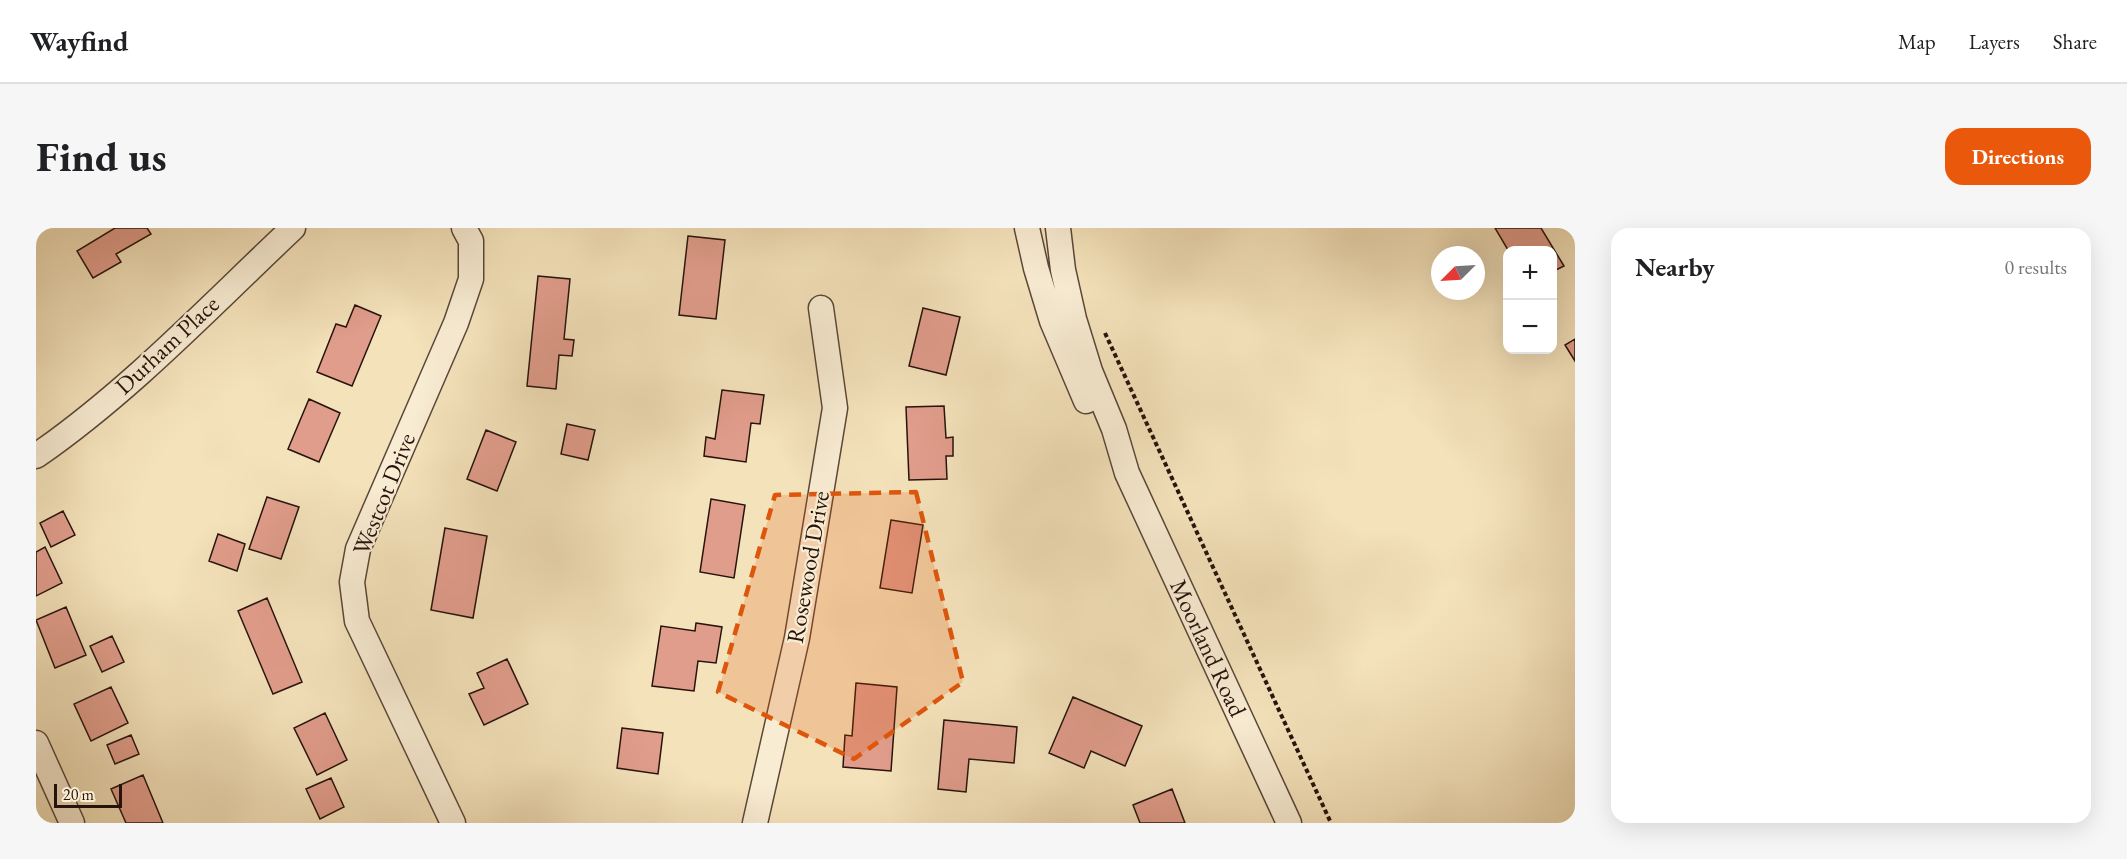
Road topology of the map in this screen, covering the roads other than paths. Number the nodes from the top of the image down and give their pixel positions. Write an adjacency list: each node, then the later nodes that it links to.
1 (293, 228): 6 (street, Durham Place)
2 (464, 228): 10 (street, Westcot Drive)
3 (1028, 228): 7 (street, Moorland Road)
4 (1056, 228): 7 (street, Moorland Road)
5 (821, 308): 11 (street, Rosewood Drive)
6 (36, 456)
7 (1127, 473): 12 (street, Moorland Road)
8 (36, 743): 9 (street)
9 (72, 823)
10 (453, 823)
11 (755, 823)
12 (1289, 823)

